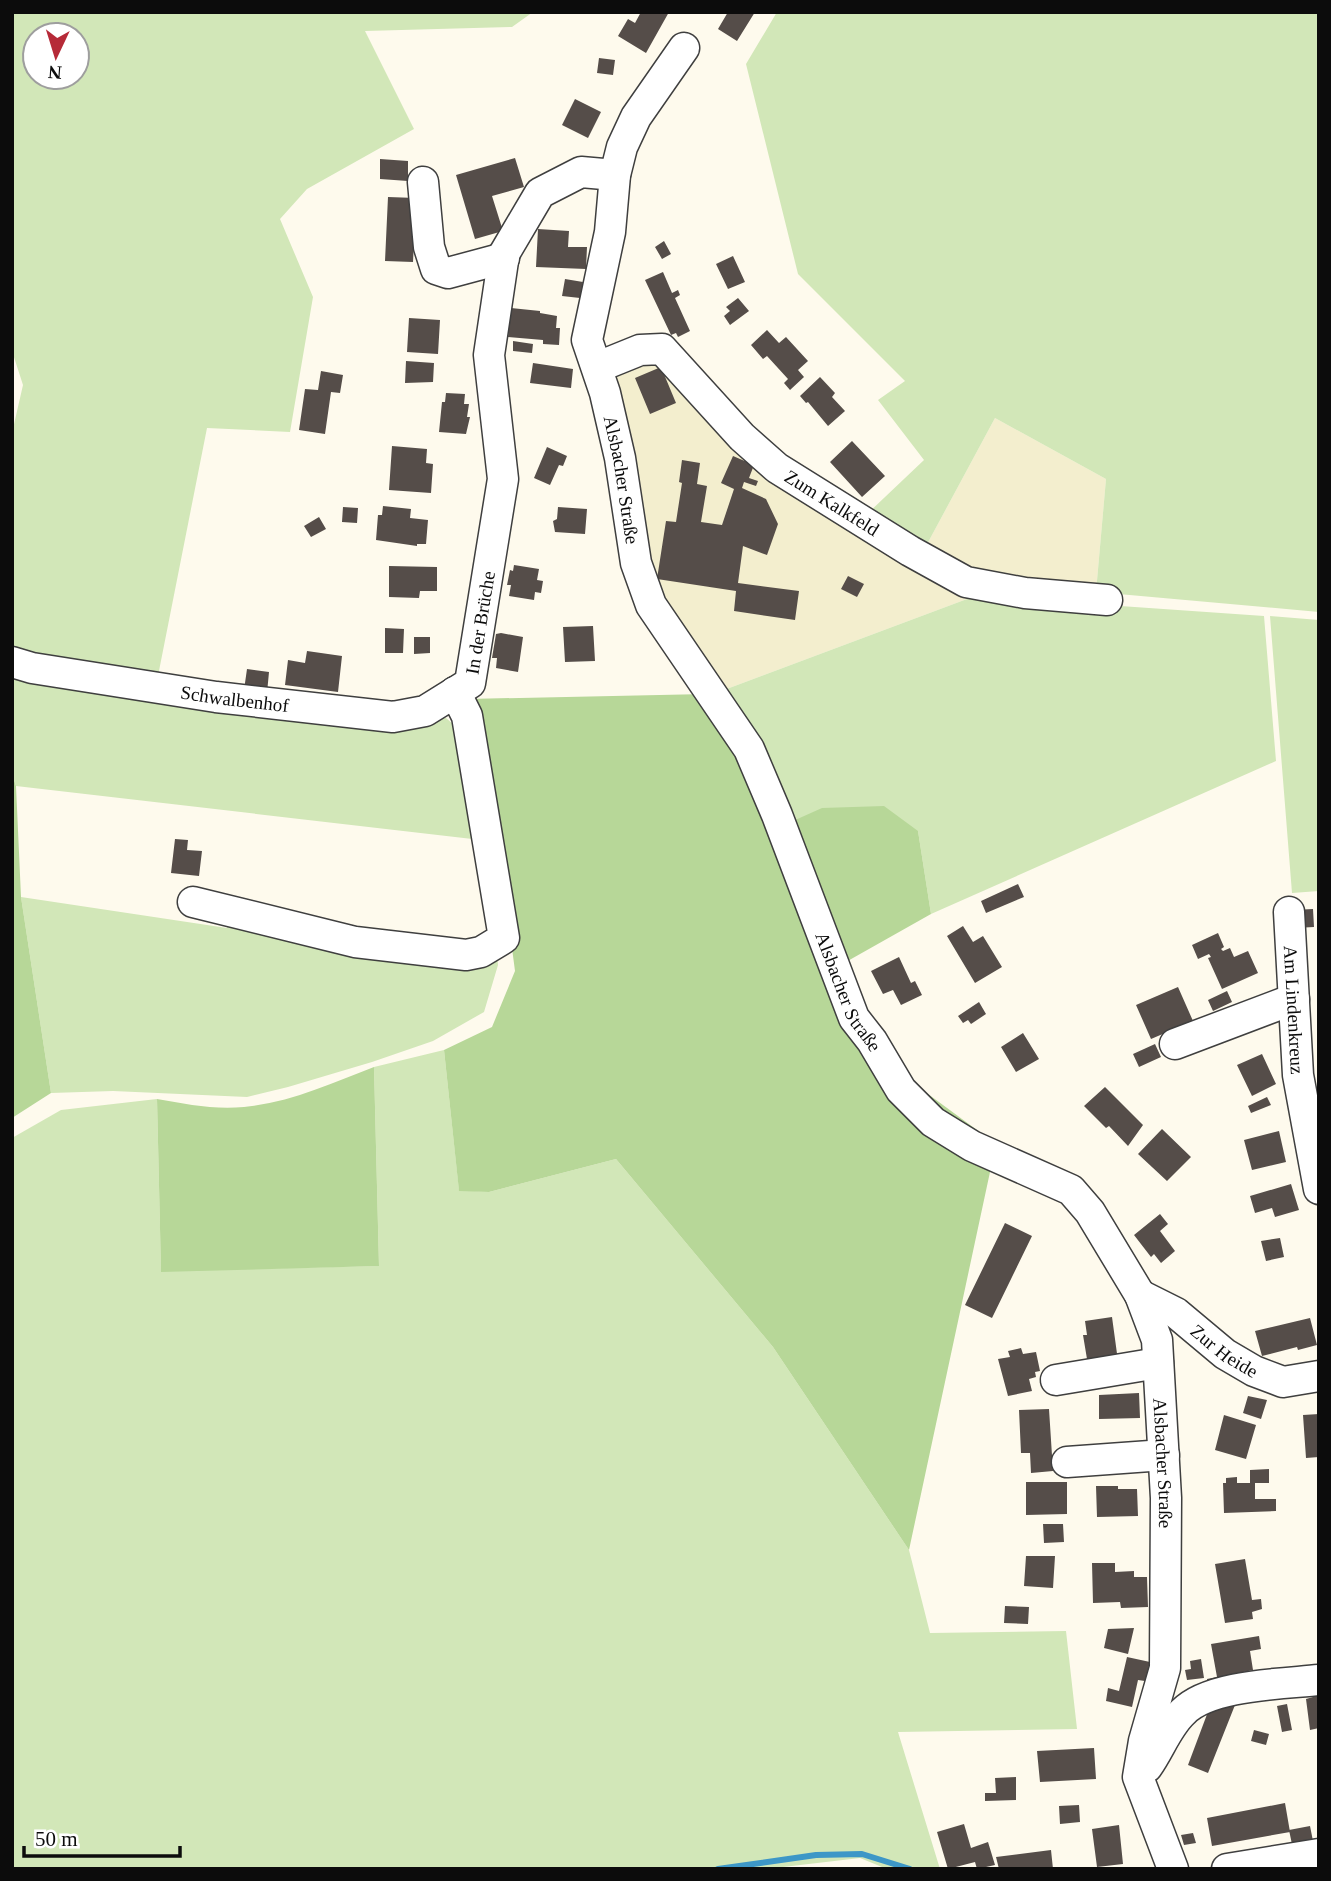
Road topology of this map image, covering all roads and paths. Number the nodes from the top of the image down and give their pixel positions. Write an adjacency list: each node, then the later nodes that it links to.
1 (684, 48): 2 (street, Alsbacher Straße)
2 (615, 175): 4 (street, In der Brüche); 5 (street, Alsbacher Straße)
3 (423, 183): 4 (street)
4 (504, 258): 8 (street, In der Brüche)
5 (598, 367): 6 (street, Zum Kalkfeld); 14 (street, Alsbacher Straße)
6 (1107, 600)
7 (12, 662): 8 (street, Schwalbenhof)
8 (455, 692): 9 (street, In der Brüche)
9 (193, 902)
10 (1289, 912): 11 (street, Am Lindenkreuz)
11 (1294, 999): 12 (street); 13 (street, Am Lindenkreuz)
12 (1175, 1044)
13 (1319, 1189)
14 (1140, 1295): 15 (street, Alsbacher Straße); 16 (street, Zur Heide)
15 (1158, 1363): 17 (street); 18 (street, Alsbacher Straße)
16 (1319, 1376)
17 (1056, 1380)
18 (1164, 1455): 19 (street); 21 (street, Alsbacher Straße)
19 (1067, 1462)
20 (1319, 1680): 21 (street)
21 (1138, 1777): 23 (street)
22 (1319, 1854): 24 (street)
23 (1173, 1869)
24 (1227, 1869)

